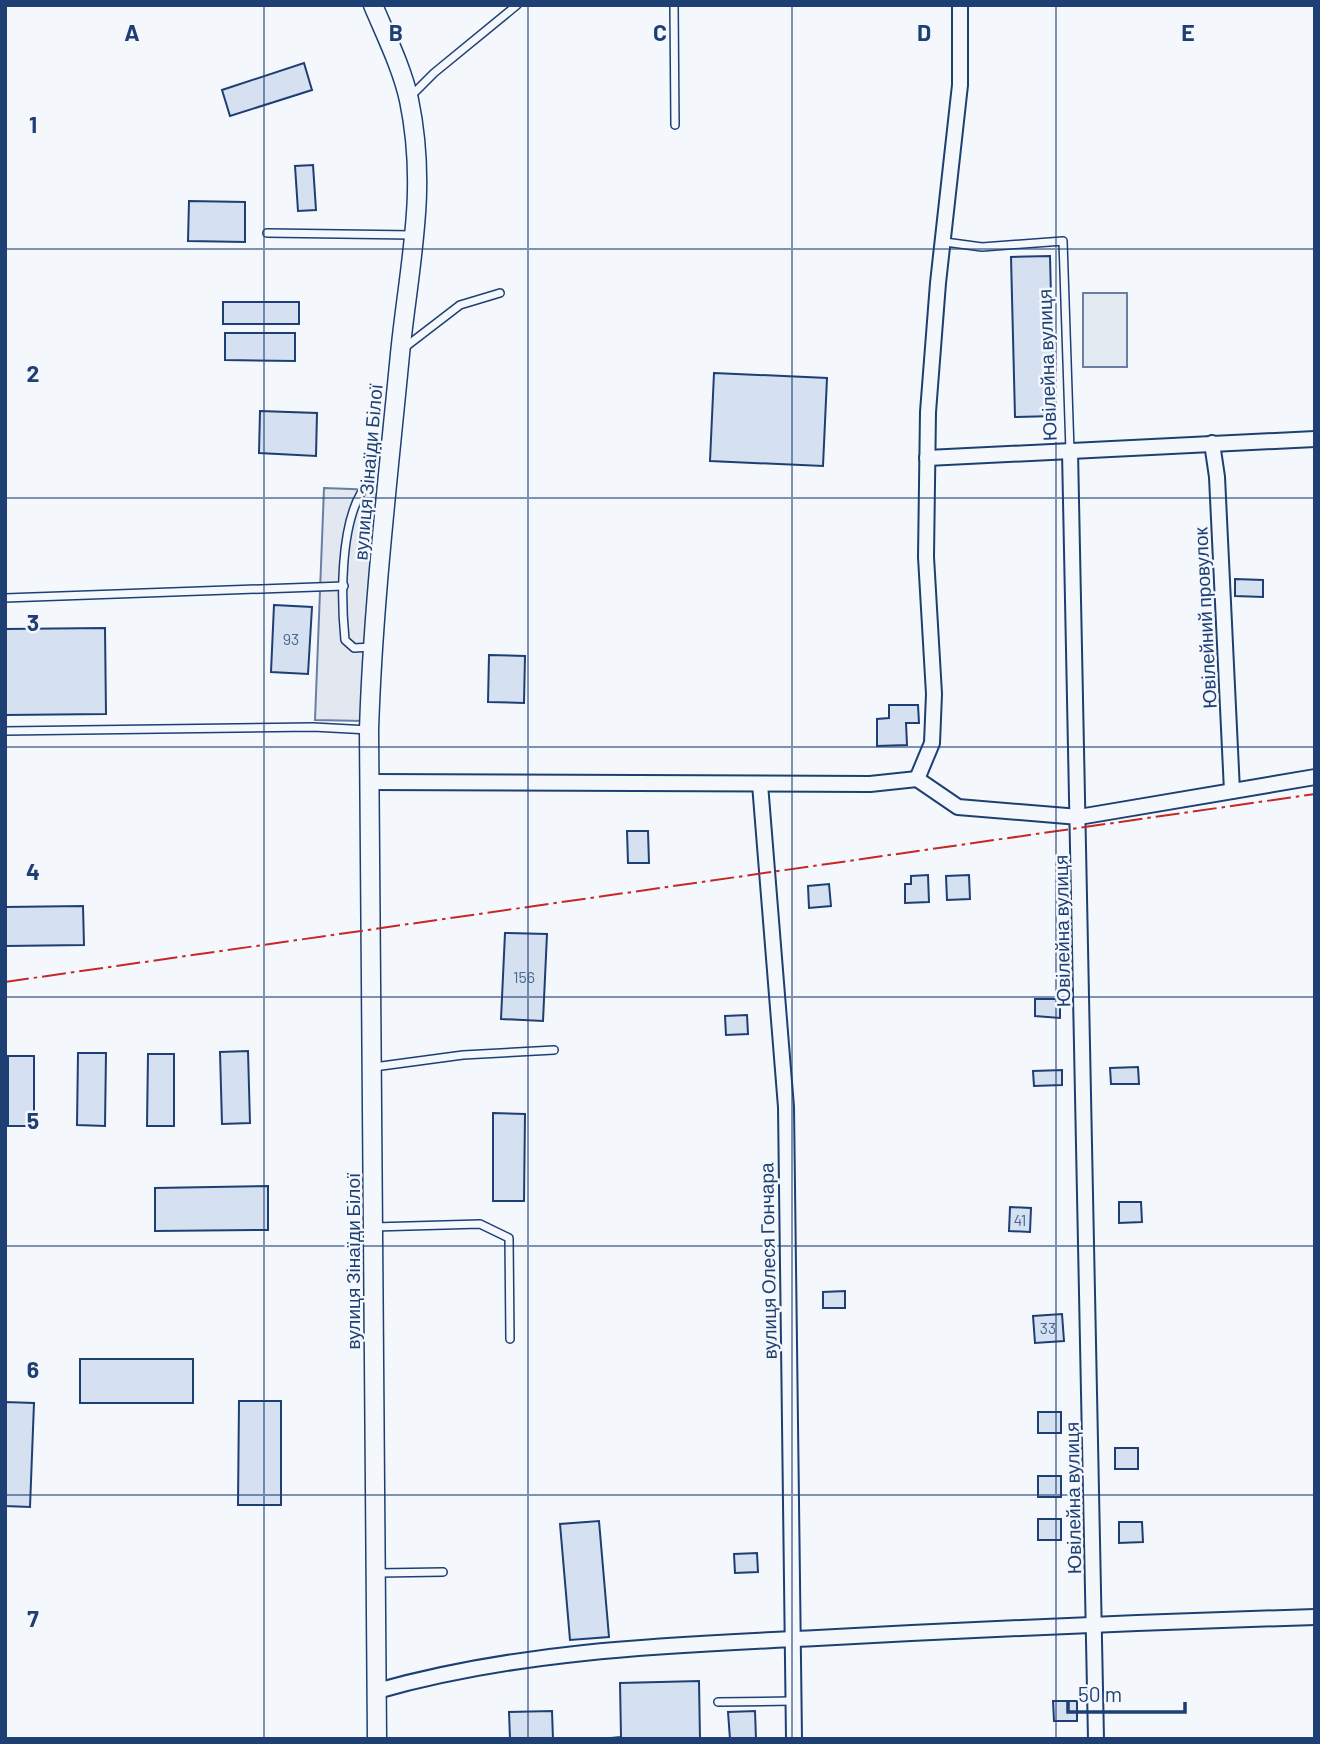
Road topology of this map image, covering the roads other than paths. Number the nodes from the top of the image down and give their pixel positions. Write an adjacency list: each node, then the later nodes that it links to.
1 (373, 5): 5 (street, вулиця Зінаїди Білої)
2 (517, 5): 5 (lane)
3 (674, 5): 6 (lane)
4 (960, 5): 9 (street)
5 (409, 99): 8 (street, вулиця Зінаїди Білої)
6 (675, 125)
7 (267, 233): 8 (lane)
8 (416, 235): 11 (street, вулиця Зінаїди Білої)
9 (945, 242): 14 (lane, Ювілейна вулиця); 15 (street)
10 (500, 293): 11 (lane)
11 (400, 351): 19 (street, вулиця Зінаїди Білої)
12 (1315, 439): 13 (street)
13 (1212, 443): 14 (street); 26 (street, Ювілейний провулок)
14 (1070, 451): 15 (street); 27 (street, Ювілейна вулиця)
15 (927, 458): 23 (street)
16 (361, 494): 17 (lane)
17 (344, 586): 18 (lane); 19 (lane)
18 (5, 598)
19 (372, 646): 20 (street, вулиця Зінаїди Білої)
20 (369, 730): 21 (lane); 24 (street, вулиця Зінаїди Білої)
21 (5, 731)
22 (1315, 777): 26 (street)
23 (918, 779): 25 (street); 27 (street)
24 (369, 782): 25 (street); 29 (street, вулиця Зінаїди Білої)
25 (760, 784): 36 (street, вулиця Олеся Гончара)
26 (1232, 791): 27 (street)
27 (1079, 817): 35 (street, Ювілейна вулиця)
28 (554, 1050): 29 (lane)
29 (374, 1067): 30 (street, вулиця Зінаїди Білої)
30 (373, 1227): 31 (lane); 33 (street, вулиця Зінаїди Білої)
31 (510, 1339)
32 (443, 1572): 33 (lane)
33 (378, 1573): 37 (street, вулиця Зінаїди Білої)
34 (1315, 1617): 35 (street)
35 (1094, 1623): 36 (street); 42 (street, Ювілейна вулиця)
36 (791, 1639): 37 (street); 38 (street, вулиця Олеся Гончара)
37 (377, 1691): 40 (street, вулиця Зінаїди Білої)
38 (793, 1701): 39 (lane); 41 (street, вулиця Олеся Гончара)
39 (718, 1702)
40 (377, 1739)
41 (794, 1739)
42 (1096, 1739)

